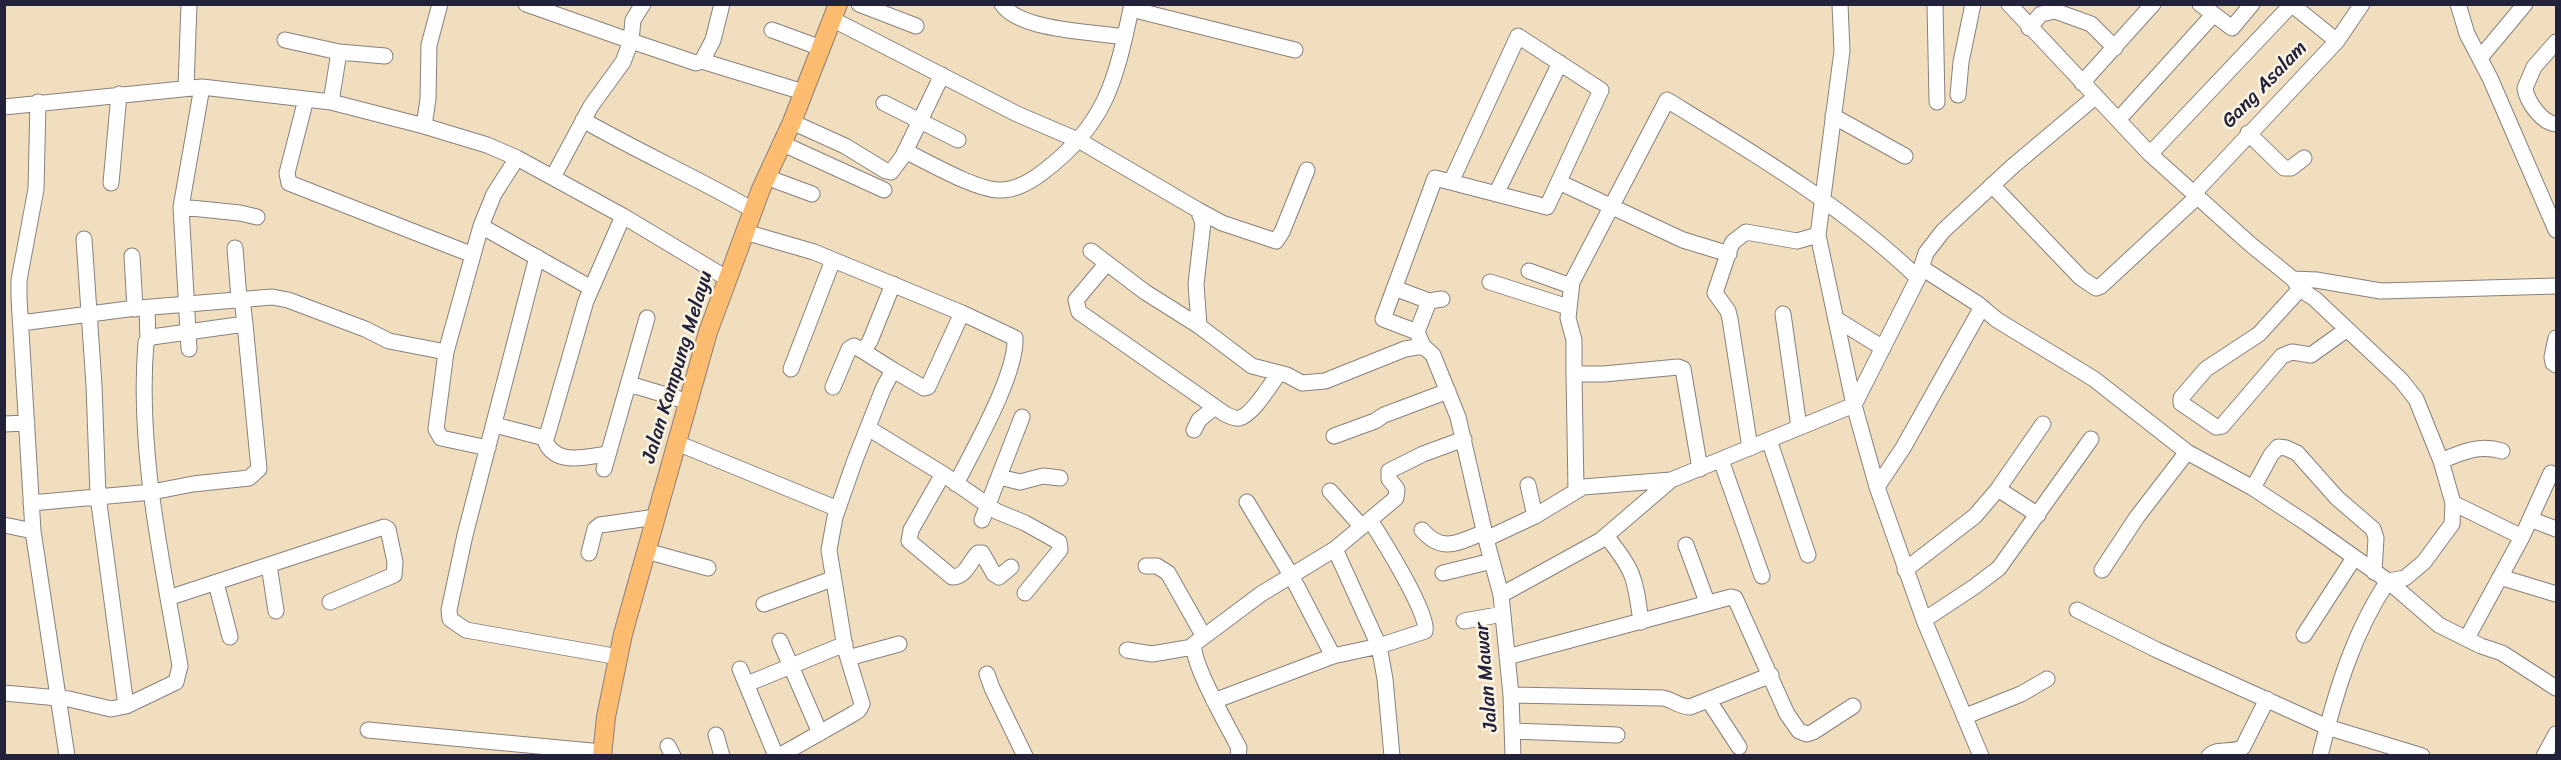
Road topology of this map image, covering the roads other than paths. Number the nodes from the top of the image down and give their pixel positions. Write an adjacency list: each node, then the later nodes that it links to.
1 (189, 4): 40 (street)
2 (440, 4): 58 (street)
3 (526, 4): 27 (street)
4 (643, 4): 27 (street)
5 (722, 4): 36 (street)
6 (859, 4): 22 (street)
7 (1002, 4): 25 (street)
8 (1840, 4): 52 (street)
9 (1935, 4): 49 (street)
10 (1973, 4): 44 (street)
11 (2009, 4): 23 (street)
12 (2200, 4): 21 (street)
13 (2252, 4): 21 (street)
14 (2362, 4): 28 (street, Gang Asalam)
15 (2524, 4): 35 (street)
16 (2152, 5): 31 (street)
17 (2292, 5): 28 (street); 64 (street)
18 (1132, 7): 25 (street); 32 (street)
19 (2462, 7): 35 (street)
20 (835, 12): 30 (main road, Jalan Kampung Melayu); 38 (street)
21 (2213, 15): 54 (street)
22 (916, 26)
23 (2029, 28): 31 (street); 39 (street)
24 (772, 30): 30 (street)
25 (1125, 37): 61 (street)
26 (285, 40): 33 (street)
27 (631, 41): 36 (street); 53 (street)
28 (2337, 41): 59 (street, Gang Asalam)
29 (2556, 42): 57 (street)
30 (821, 48): 42 (main road, Jalan Kampung Melayu)
31 (2115, 48): 39 (street)
32 (1295, 50)
33 (339, 52): 34 (street); 48 (street)
34 (385, 56)
35 (2480, 58): 87 (street)
36 (702, 61): 42 (street)
37 (1560, 63): 71 (street); 77 (street); 77 (street)
38 (942, 75): 56 (street); 61 (street)
39 (2082, 83): 45 (street)
40 (186, 87): 41 (street); 43 (street)
41 (202, 87): 46 (street); 80 (street)
42 (803, 92): 55 (main road, Jalan Kampung Melayu)
43 (119, 94): 47 (street); 72 (street)
44 (1958, 95)
45 (2095, 97): 54 (street); 74 (street)
46 (306, 99): 48 (street); 94 (street)
47 (38, 102): 51 (street); 109 (street)
48 (331, 102): 58 (street)
49 (1937, 102)
50 (884, 103): 56 (street)
51 (4, 107)
52 (1833, 116): 65 (street); 79 (street)
53 (583, 120): 69 (street); 82 (street)
54 (2118, 120): 64 (street)
55 (792, 122): 62 (main road, Jalan Kampung Melayu); 63 (street)
56 (921, 122): 60 (street); 63 (street)
57 (2556, 124)
58 (424, 126): 66 (street)
59 (2248, 133): 67 (street); 78 (street, Gang Asalam)
60 (958, 140)
61 (1080, 141): 63 (street); 85 (street)
62 (781, 143): 70 (main road, Jalan Kampung Melayu); 75 (street)
63 (905, 151)
64 (2150, 154): 78 (street)
65 (1905, 156)
66 (517, 158): 69 (street); 86 (street)
67 (2304, 158)
68 (1307, 170): 85 (street)
69 (553, 177): 83 (street)
70 (766, 177): 76 (street); 82 (main road, Jalan Kampung Melayu)
71 (1451, 182): 77 (street); 108 (street)
72 (111, 183)
73 (1561, 183): 81 (street)
74 (1992, 185): 78 (street, Gang Asalam); 100 (street)
75 (884, 190)
76 (812, 194)
77 (1496, 194)
78 (2196, 194): 104 (street)
79 (1821, 198): 81 (street); 89 (street); 100 (street)
80 (181, 207): 84 (street); 111 (street)
81 (1610, 207): 93 (street); 105 (street)
82 (753, 210): 88 (main road, Jalan Kampung Melayu)
83 (623, 216): 101 (street); 107 (street)
84 (257, 217)
85 (1205, 217): 122 (street)
86 (481, 226): 94 (street); 96 (street)
87 (2556, 230)
88 (745, 232): 97 (street); 101 (main road, Jalan Kampung Melayu)
89 (1818, 236): 93 (street); 119 (street)
90 (84, 239): 117 (street)
91 (235, 248): 110 (street)
92 (1091, 251): 98 (street)
93 (1729, 254): 157 (street)
94 (472, 255): 130 (street)
95 (132, 256): 114 (street)
96 (537, 257): 107 (street); 146 (street)
97 (833, 260): 103 (street); 132 (street)
98 (1107, 263): 122 (street); 141 (street)
99 (1529, 271): 105 (street)
100 (1920, 273): 113 (street); 128 (street)
101 (728, 279): 139 (main road, Jalan Kampung Melayu)
102 (1490, 282): 112 (street)
103 (893, 284): 115 (street); 129 (street)
104 (2297, 284): 106 (street); 123 (street); 123 (street)
105 (1571, 286): 112 (street)
106 (2556, 286)
107 (591, 288): 151 (street)
108 (1394, 288): 125 (street); 125 (street)
109 (12, 297): 120 (street)
110 (241, 299): 111 (street); 121 (street); 130 (street)
111 (186, 305): 114 (street); 127 (street)
112 (1568, 307): 135 (street)
113 (1982, 307): 159 (street); 170 (street)
114 (141, 308): 117 (street); 126 (street)
115 (962, 313): 133 (street); 168 (street)
116 (1783, 314): 148 (street)
117 (89, 315): 120 (street); 176 (street)
118 (647, 318): 136 (street)
119 (1836, 319): 128 (street); 140 (street)
120 (21, 323): 143 (street)
121 (244, 324): 127 (street); 175 (street)
122 (1198, 326): 134 (street)
123 (2346, 330): 161 (street)
124 (2556, 338): 131 (street)
125 (1420, 339): 134 (street); 138 (street, Jalan Mawar)
126 (148, 340): 127 (street); 175 (street)
127 (189, 341)
128 (1883, 348): 140 (street)
129 (863, 351): 133 (street); 137 (street)
130 (446, 352): 156 (street)
131 (2556, 364)
132 (791, 369)
133 (893, 370): 147 (street)
134 (1279, 373): 141 (street)
135 (1574, 374): 162 (street); 173 (street)
136 (629, 384): 139 (street); 151 (street)
137 (834, 387)
138 (1448, 391): 150 (street); 152 (street, Jalan Mawar)
139 (688, 402): 155 (main road, Jalan Kampung Melayu)
140 (1854, 405): 148 (street); 170 (street)
141 (1215, 406): 149 (street)
142 (1022, 417): 165 (street)
143 (27, 423): 144 (street); 178 (street)
144 (4, 424)
145 (2043, 424): 172 (street)
146 (495, 425): 151 (street); 156 (street)
147 (868, 428): 164 (street); 180 (street)
148 (1799, 428): 154 (street)
149 (1194, 430)
150 (1334, 436)
151 (544, 437)
152 (1464, 439): 186 (street); 191 (street, Jalan Mawar)
153 (2091, 439): 182 (street)
154 (1769, 440): 157 (street); 198 (street)
155 (677, 443): 180 (street); 184 (main road, Jalan Kampung Melayu)
156 (488, 448): 238 (street)
157 (1750, 448): 160 (street)
158 (2502, 451): 161 (street)
159 (2187, 452): 171 (street); 206 (street)
160 (1721, 460): 162 (street); 210 (street)
161 (2441, 461): 179 (street)
162 (1700, 469): 167 (street)
163 (2551, 473): 185 (street)
164 (943, 474): 168 (street); 203 (street)
165 (999, 477): 166 (street); 181 (street)
166 (1060, 478)
167 (1671, 480): 173 (street); 192 (street)
168 (956, 484): 181 (street)
169 (1528, 485): 183 (street)
170 (1877, 487): 205 (street)
171 (2253, 488): 199 (street); 207 (street)
172 (1998, 489): 182 (street); 205 (street)
173 (1576, 490): 183 (street)
174 (1330, 491): 186 (street)
175 (152, 492): 176 (street); 218 (street)
176 (98, 496): 178 (street); 253 (street)
177 (1247, 502): 209 (street)
178 (31, 503): 190 (street)
179 (2453, 503): 193 (street); 213 (street)
180 (838, 508): 212 (street)
181 (985, 512): 215 (street)
182 (2038, 515): 225 (street)
183 (1535, 516): 191 (street)
184 (656, 517): 196 (main road, Jalan Kampung Melayu); 197 (street)
185 (2530, 519): 188 (street); 193 (street)
186 (1366, 523): 195 (street); 234 (street)
187 (4, 525): 190 (street)
188 (2556, 529)
189 (1422, 530): 191 (street)
190 (33, 531): 249 (street)
191 (1485, 536): 200 (street, Jalan Mawar)
192 (1606, 536): 217 (street); 227 (street)
193 (2522, 537): 211 (street)
194 (1686, 545): 220 (street)
195 (1335, 549): 209 (street); 234 (street)
196 (646, 551): 204 (street); 238 (main road, Jalan Kampung Melayu)
197 (589, 553)
198 (1808, 555)
199 (2354, 558): 207 (street); 228 (street)
200 (1492, 561): 208 (street); 217 (street, Jalan Mawar)
201 (269, 565): 214 (street); 219 (street); 223 (street)
202 (1146, 566): 232 (street)
203 (1011, 567)
204 (708, 568)
205 (1905, 570): 225 (street)
206 (2102, 570)
207 (2374, 572): 213 (street)
208 (1443, 573)
209 (1291, 575): 232 (street); 237 (street)
210 (1762, 576)
211 (2500, 577): 216 (street); 230 (street)
212 (832, 579): 221 (street); 236 (street)
213 (2388, 580): 230 (street); 256 (street)
214 (216, 582): 218 (street); 229 (street)
215 (1025, 593)
216 (2556, 594)
217 (1501, 595): 224 (street, Jalan Mawar)
218 (168, 598): 253 (street)
219 (330, 602)
220 (1707, 602): 227 (street); 243 (street)
221 (764, 604)
222 (2078, 610): 250 (street)
223 (276, 611)
224 (1503, 614): 226 (street); 239 (street, Jalan Mawar)
225 (1924, 620): 255 (street)
226 (1464, 621)
227 (1641, 622): 239 (street)
228 (2304, 635)
229 (230, 637)
230 (2467, 638): 246 (street)
231 (780, 641): 240 (street)
232 (1198, 641): 235 (street); 251 (street)
233 (899, 644): 236 (street)
234 (1379, 646): 237 (street); 271 (street)
235 (1127, 650)
236 (846, 651): 240 (street); 259 (street)
237 (1333, 656): 251 (street)
238 (619, 657): 265 (main road, Jalan Kampung Melayu)
239 (1507, 657): 248 (street, Jalan Mawar)
240 (791, 666): 245 (street); 259 (street)
241 (740, 669): 245 (street)
242 (987, 674): 269 (street)
243 (1771, 675): 252 (street); 254 (street)
244 (2047, 679): 255 (street)
245 (747, 684): 268 (street)
246 (2556, 688)
247 (4, 693): 249 (street)
248 (1511, 695): 252 (street); 258 (street, Jalan Mawar)
249 (60, 699): 253 (street); 266 (street)
250 (2266, 699): 256 (street); 274 (street)
251 (1214, 701): 270 (street)
252 (1709, 701): 263 (street)
253 (126, 706)
254 (1853, 706)
255 (1966, 716): 273 (street)
256 (2327, 727): 275 (street); 276 (street)
257 (368, 730): 264 (street)
258 (1513, 731): 262 (street); 272 (street, Jalan Mawar)
259 (820, 733): 268 (street)
260 (2556, 734): 277 (street)
261 (716, 735): 267 (street)
262 (1617, 735)
263 (1738, 747)
264 (522, 750): 265 (street)
265 (602, 754)
266 (67, 756)
267 (722, 756)
268 (778, 756)
269 (1025, 756)
270 (1238, 756)
271 (1392, 756)
272 (1513, 756)
273 (1981, 756)
274 (2209, 756)
275 (2320, 756)
276 (2422, 756)
277 (2544, 756)

